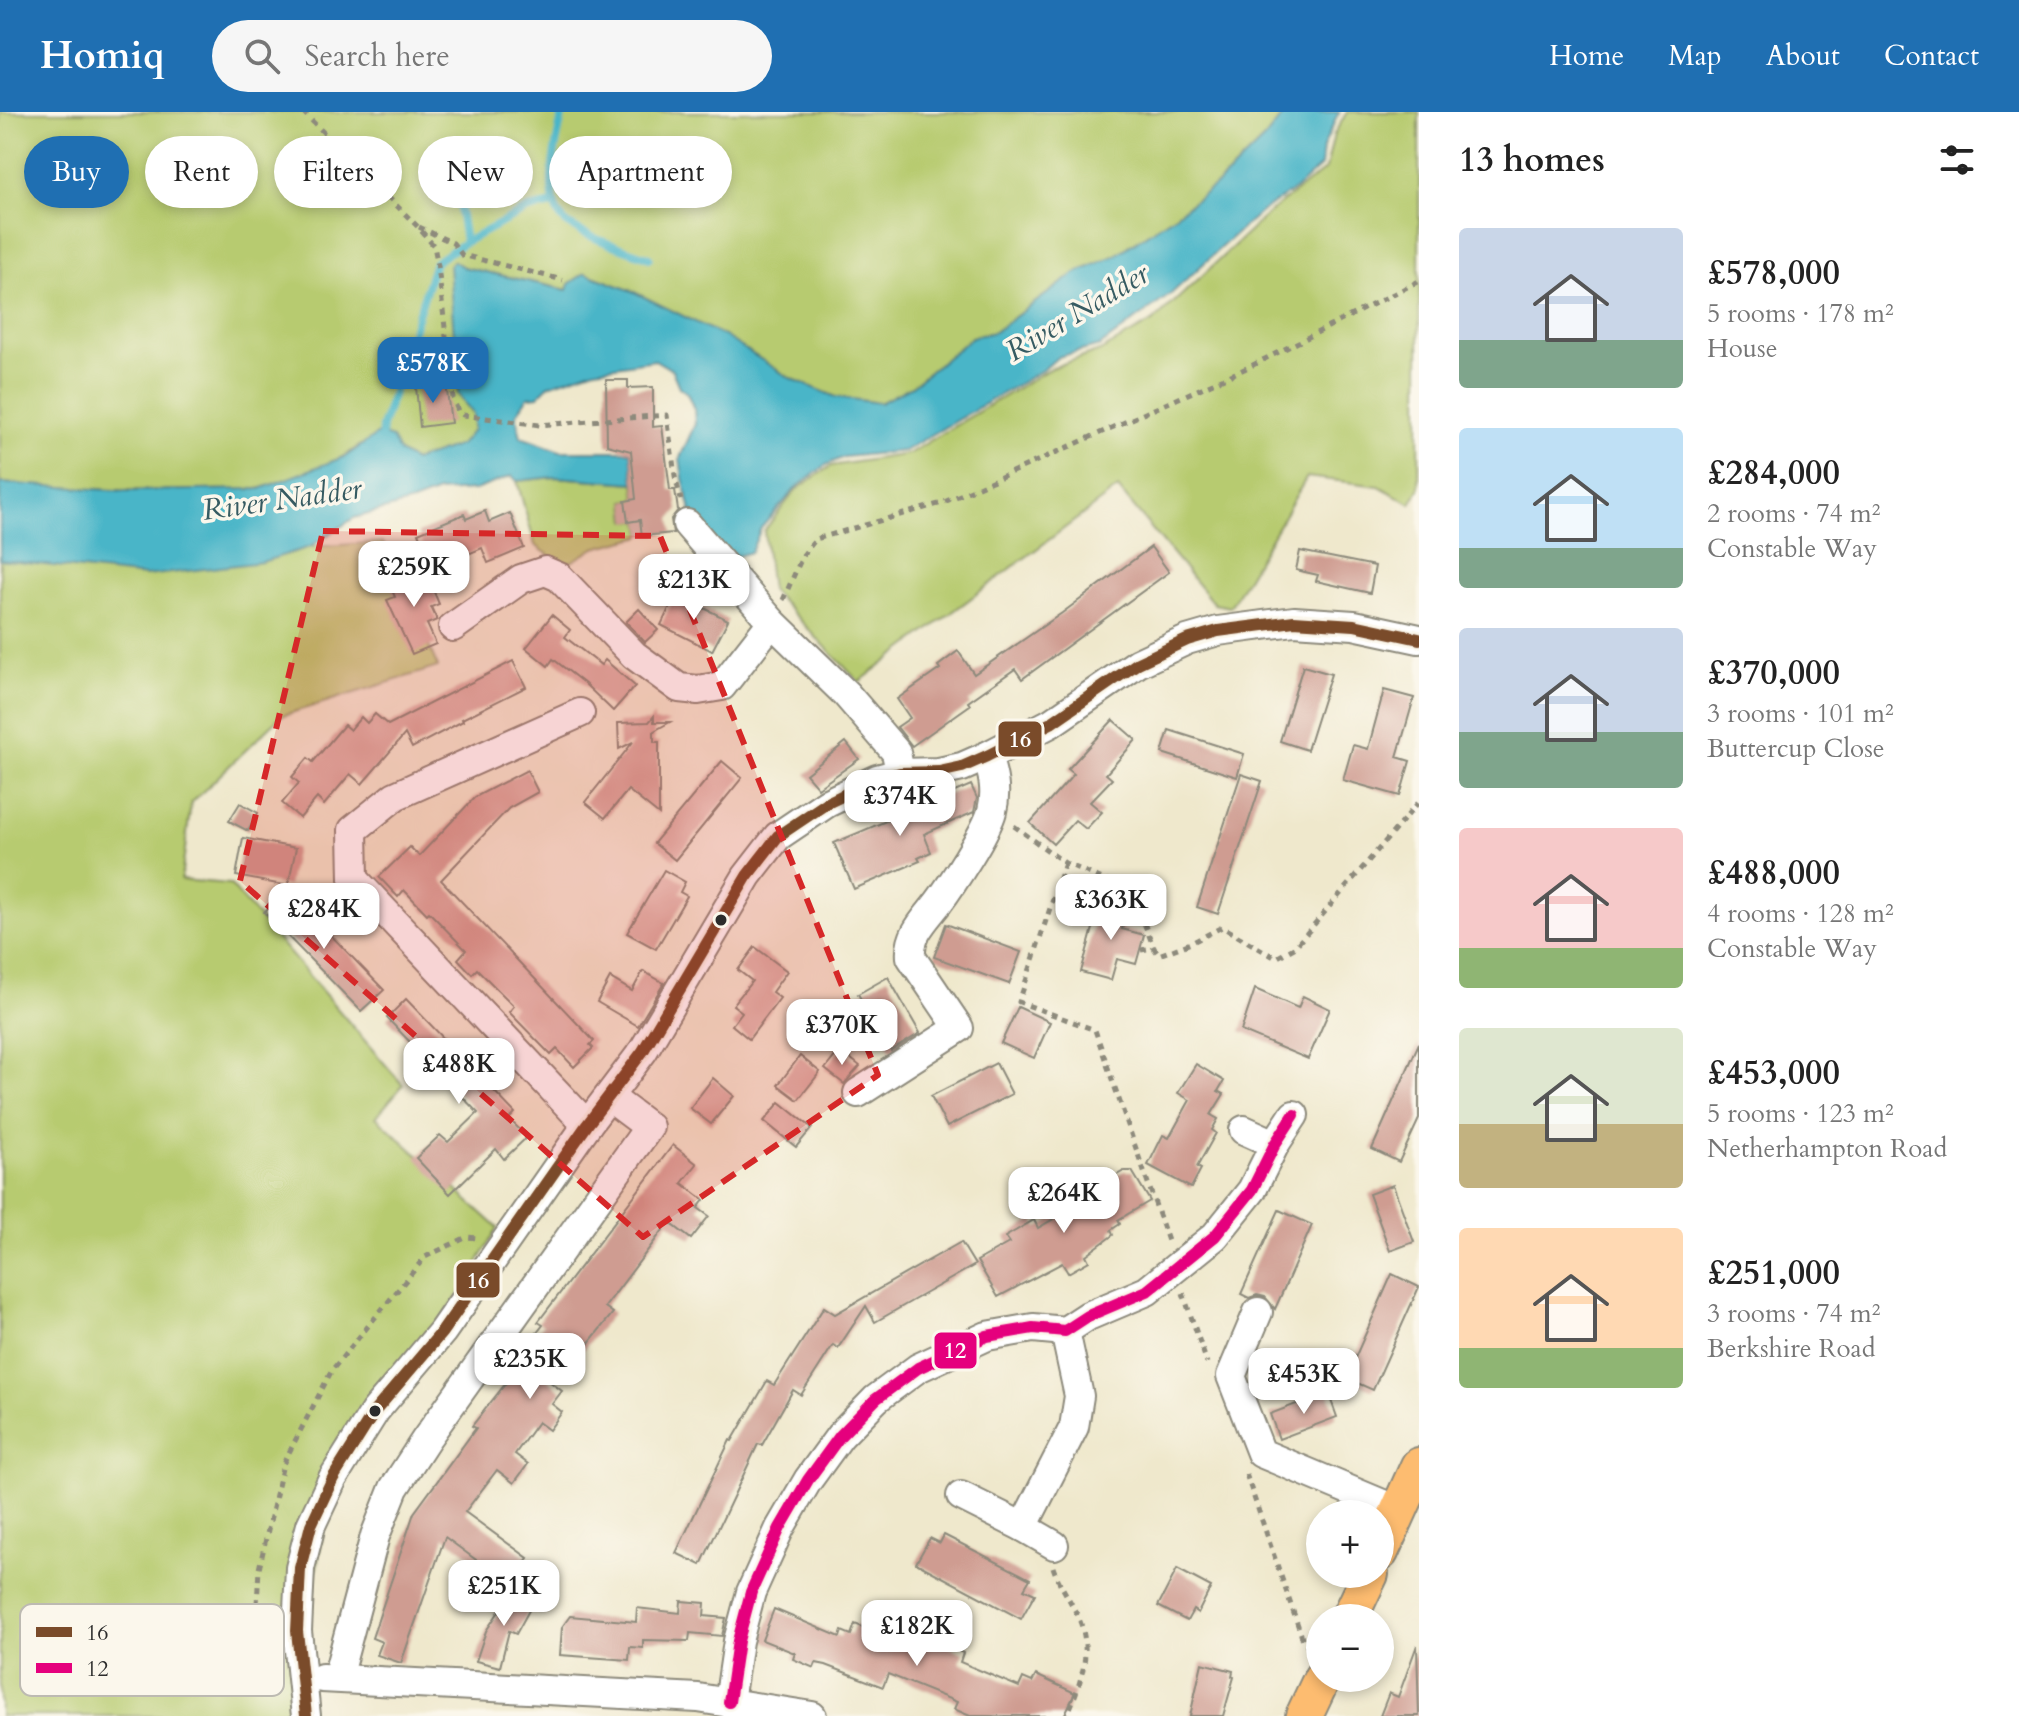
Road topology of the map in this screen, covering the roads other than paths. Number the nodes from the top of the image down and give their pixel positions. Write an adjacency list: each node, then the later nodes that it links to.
1 (687, 524): 2 (street)
2 (772, 622): 3 (street); 7 (street)
3 (453, 627)
4 (1419, 639): 6 (street)
5 (580, 713): 11 (street)
6 (987, 756): 7 (street); 8 (street)
7 (900, 773): 9 (street)
8 (858, 1093)
9 (609, 1097): 11 (street); 23 (street)
10 (1294, 1115): 13 (street)
11 (587, 1125): 22 (street)
12 (1244, 1130): 13 (street)
13 (1275, 1144): 15 (street)
14 (1258, 1312): 18 (street)
15 (1065, 1331): 20 (street); 25 (street)
16 (1419, 1466): 18 (main road)
17 (961, 1496): 20 (street)
18 (1399, 1511): 19 (main road)
19 (1394, 1522)
20 (1023, 1527): 21 (street)
21 (1054, 1545)
22 (301, 1678): 23 (street); 26 (street)
23 (337, 1678): 25 (street)
24 (1315, 1692): 28 (main road)
25 (729, 1702): 27 (street)
26 (306, 1716)
27 (812, 1716)
28 (1304, 1716)

